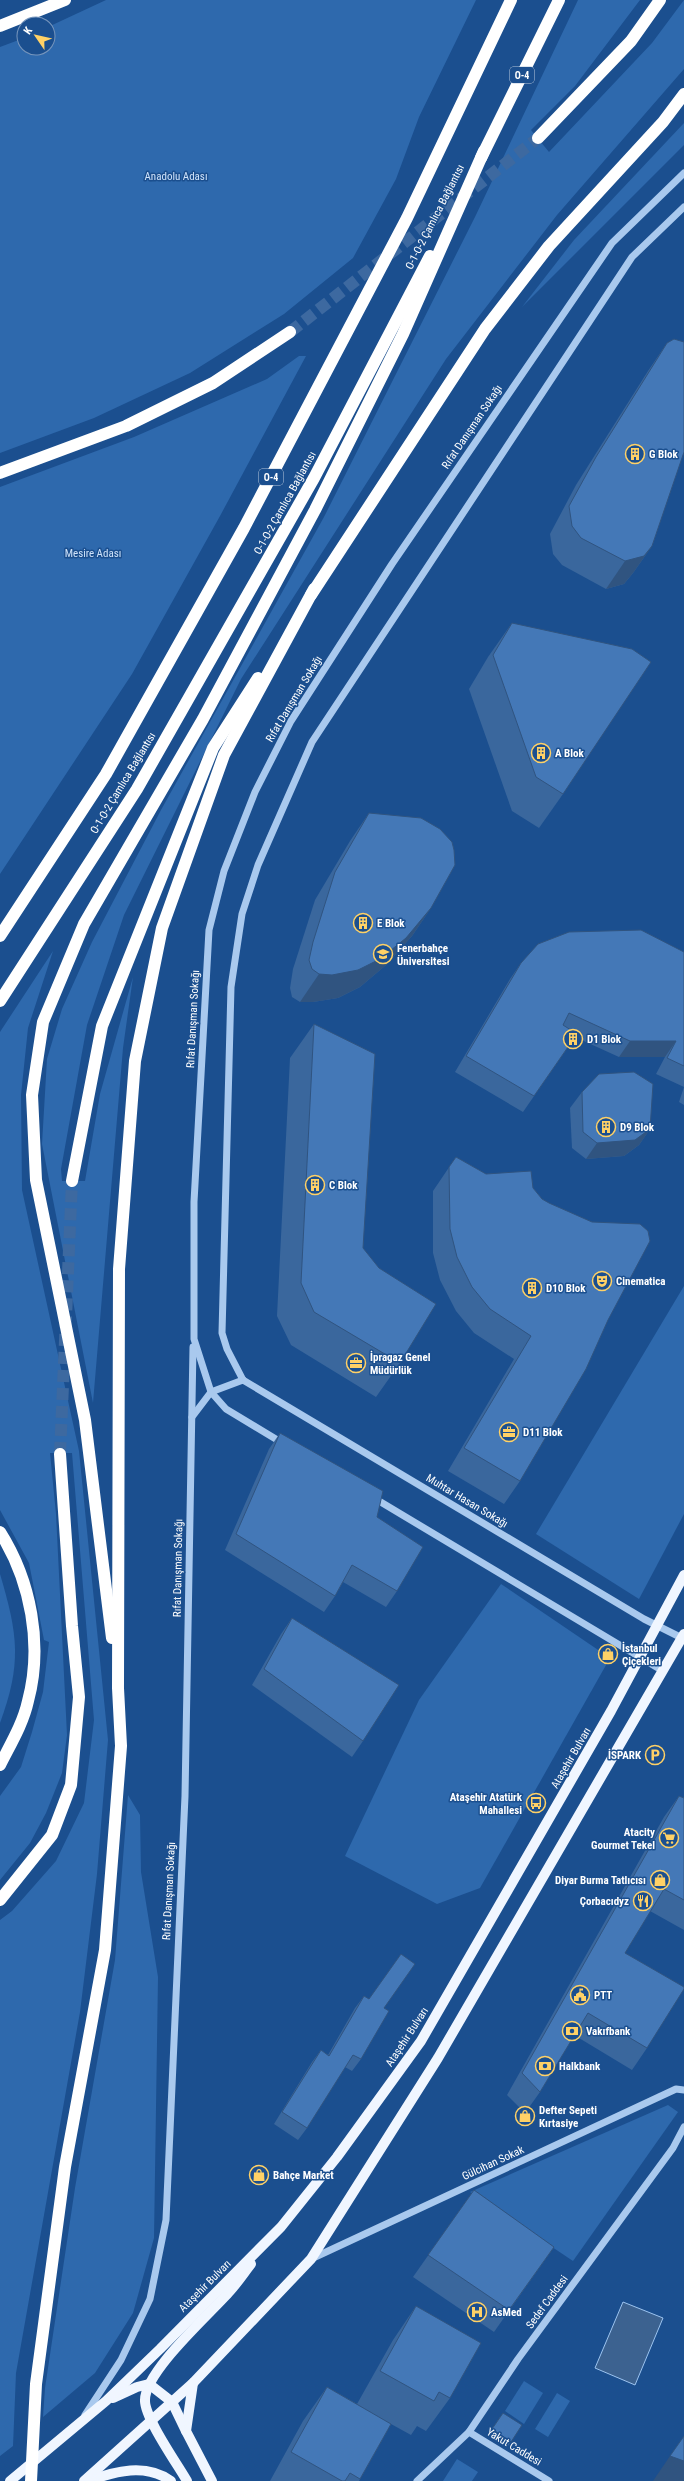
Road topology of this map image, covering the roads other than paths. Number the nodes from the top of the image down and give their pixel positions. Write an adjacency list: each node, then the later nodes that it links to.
1 (65, 0): 5 (highway)
2 (511, 0): 14 (highway, O-1-O-2 Çamlıca Bağlantısı / O-4)
3 (560, 0): 8 (highway, O-1-O-2 Çamlıca Bağlantısı / O-4)
4 (660, 0): 7 (highway)
5 (0, 26)
6 (684, 94): 13 (highway)
7 (538, 138)
8 (484, 151): 15 (highway, O-1-O-2 Çamlıca Bağlantısı / O-4); 30 (highway)
9 (684, 173): 17 (street, Rıfat Danışman Sokağı)
10 (684, 207): 18 (street)
11 (290, 332): 12 (highway)
12 (0, 473)
13 (314, 589): 16 (highway); 30 (highway)
14 (0, 936)
15 (0, 1001)
16 (72, 1181)
17 (194, 1339): 19 (street, Rıfat Danışman Sokağı); 20 (street, Rıfat Danışman Sokağı)
18 (243, 1380): 19 (street); 26 (street, Muhtar Hasan Sokağı)
19 (211, 1392): 20 (street); 21 (street)
20 (192, 1417): 42 (street, Rıfat Danışman Sokağı)
21 (294, 1450)
22 (60, 1454): 32 (highway)
23 (370, 1495): 28 (street)
24 (0, 1532): 31 (highway)
25 (684, 1575): 26 (main road, Ataşehir Bulvarı)
26 (657, 1624): 27 (street, Muhtar Hasan Sokağı); 28 (main road, Ataşehir Bulvarı)
27 (683, 1636): 29 (main road)
28 (640, 1657): 29 (street); 35 (main road, Ataşehir Bulvarı)
29 (663, 1671): 36 (main road)
30 (118, 1688): 46 (highway)
31 (0, 1765)
32 (0, 1900)
33 (684, 2090): 36 (street, Gülcihan Sokak)
34 (684, 2127): 44 (street, Sedef Caddesi)
35 (281, 2227): 38 (main road); 39 (main road, Ataşehir Bulvarı)
36 (311, 2259): 37 (main road)
37 (193, 2382): 40 (main road); 43 (main road)
38 (149, 2384): 39 (main road); 40 (main road); 41 (main road)
39 (106, 2402): 42 (main road, Ataşehir Bulvarı)
40 (172, 2402): 41 (main road); 43 (main road)
41 (151, 2421): 47 (main road); 50 (main road)
42 (79, 2424): 45 (main road, Ataşehir Bulvarı)
43 (186, 2431): 51 (main road)
44 (468, 2432): 52 (street, Sedef Caddesi); 53 (street, Yakut Caddesi)
45 (10, 2481)
46 (31, 2481)
47 (84, 2481)
48 (89, 2481): 49 (main road)
49 (171, 2481)
50 (187, 2481)
51 (212, 2481)
52 (417, 2481)
53 (549, 2481)

